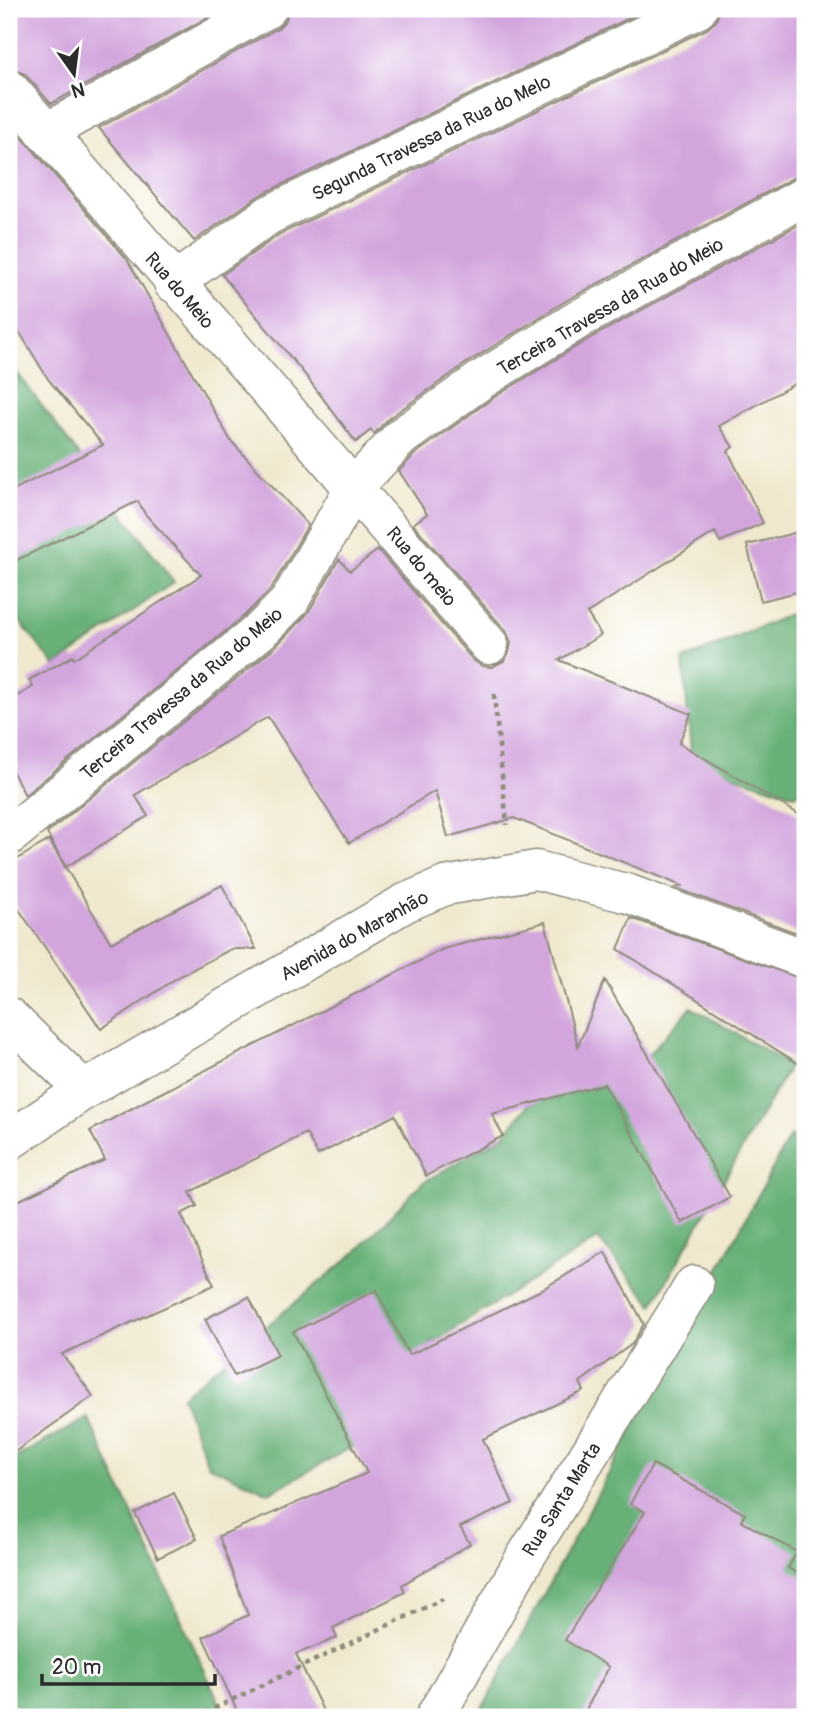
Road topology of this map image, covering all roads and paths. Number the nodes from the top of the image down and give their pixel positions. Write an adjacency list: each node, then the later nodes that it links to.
1 (267, 9): 4 (street)
2 (698, 9): 6 (street, Segunda Travessa da Rua do Melo)
3 (9, 89): 4 (street, Rua do Meio)
4 (45, 133): 6 (street, Rua do Meio)
5 (805, 196): 7 (street, Terceira Travessa da Rua do Meio)
6 (173, 283): 7 (street, Rua do Meio)
7 (355, 486): 8 (street, Rua do meio); 9 (street, Terceira Travessa da Rua do Meio)
8 (489, 645): 10 (path)
9 (9, 836)
10 (512, 874): 11 (street, Avenida do Maranhão); 13 (street, Avenida do Maranhão)
11 (805, 959)
12 (13, 1022): 13 (street)
13 (84, 1090): 14 (street, Avenida do Maranhão)
14 (9, 1141)
15 (694, 1285): 18 (street, Rua Santa Marta)
16 (447, 1597): 17 (path)
17 (196, 1717)
18 (435, 1717)

